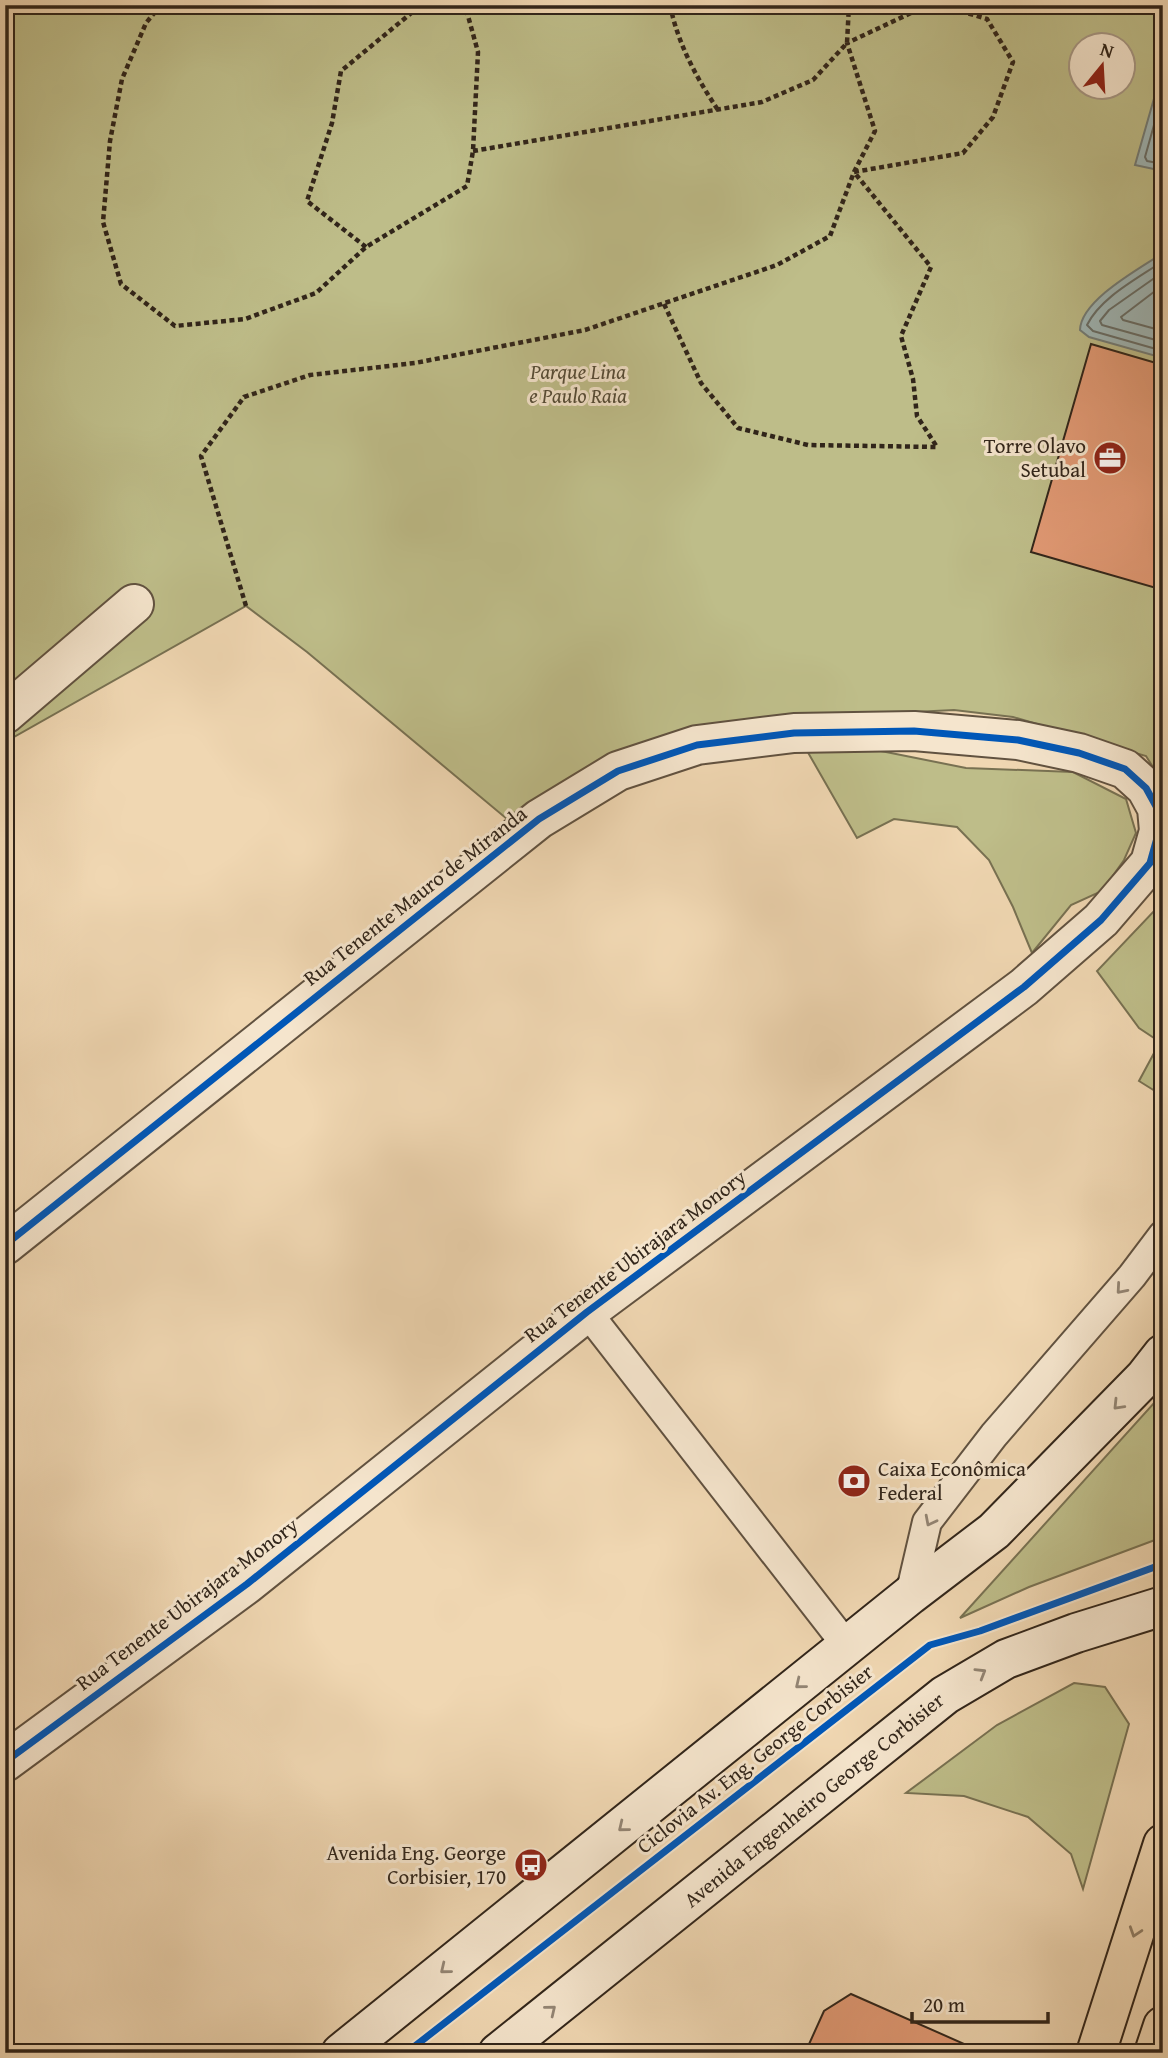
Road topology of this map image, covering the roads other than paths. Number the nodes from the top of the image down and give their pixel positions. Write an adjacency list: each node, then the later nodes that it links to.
1 (134, 604): 2 (street)
2 (5, 714)
3 (1079, 753): 5 (street, Rua Tenente Mauro de Miranda); 6 (street, Rua Tenente Ubirajara Monory)
4 (1163, 1235): 8 (lane, one-way to 8)
5 (5, 1245)
6 (587, 1312): 10 (lane); 11 (street, Rua Tenente Ubirajara Monory)
7 (1163, 1354): 8 (street, one-way to 8)
8 (910, 1595): 10 (street)
9 (1163, 1606): 15 (street, Avenida Engenheiro George Corbisier, one-way to 9)
10 (847, 1646): 14 (street, one-way to 14)
11 (5, 1762)
12 (1163, 1844): 16 (main road, one-way to 16)
13 (1163, 2026): 17 (main road)
14 (341, 2053)
15 (498, 2053)
16 (1096, 2053)
17 (1154, 2053)

